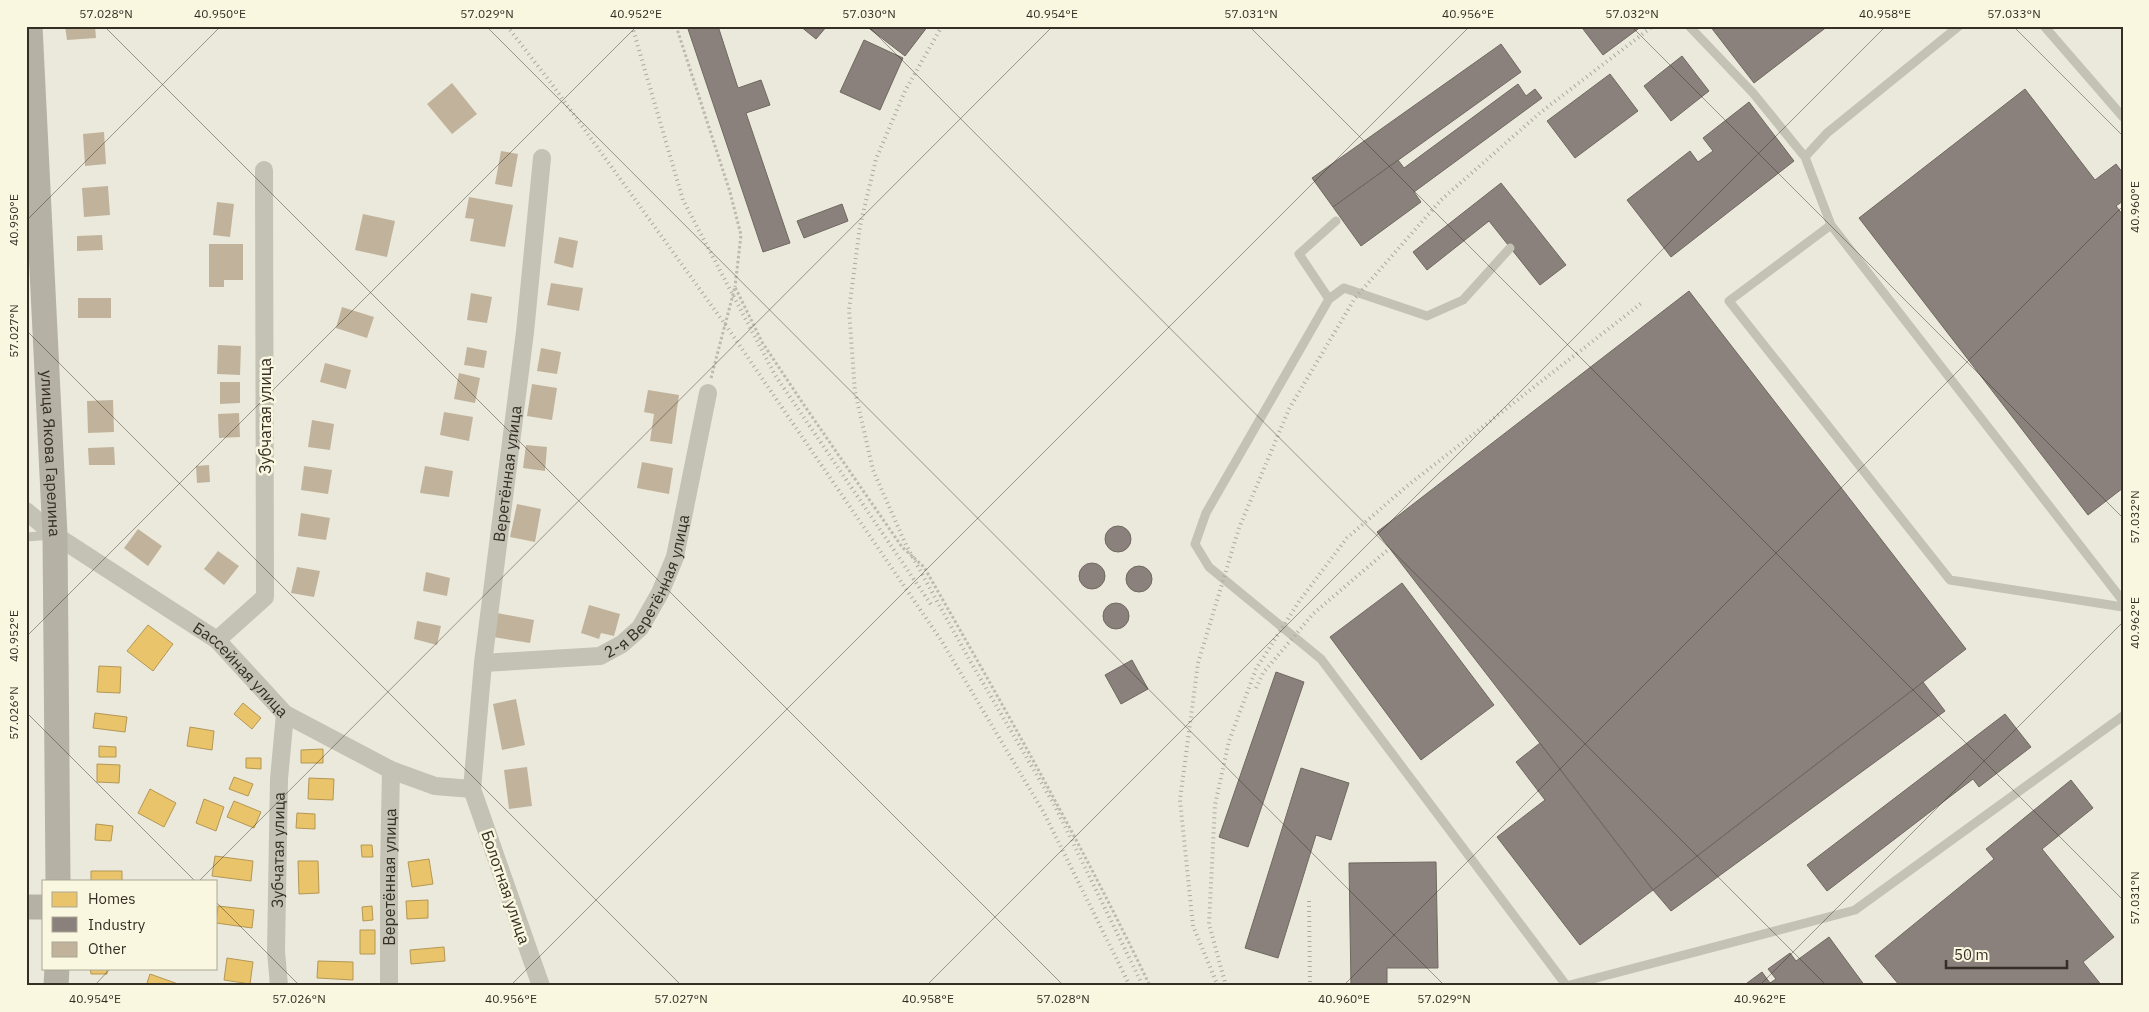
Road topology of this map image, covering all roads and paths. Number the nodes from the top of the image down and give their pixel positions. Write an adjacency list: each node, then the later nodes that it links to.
1 (30, 26): 12 (main road, улица Якова Гарелина)
2 (676, 26): 14 (path)
3 (1689, 26): 7 (lane)
4 (1959, 26): 7 (lane)
5 (2044, 26): 6 (lane)
6 (2123, 117)
7 (1805, 156): 11 (lane)
8 (542, 158): 23 (street, Веретённая улица)
9 (264, 170): 22 (street, Зубчатая улица)
10 (1336, 221): 15 (lane)
11 (1831, 225): 20 (lane); 21 (lane)
12 (35, 248): 18 (main road, улица Якова Гарелина)
13 (1510, 248): 15 (lane)
14 (735, 287): 16 (path); 37 (path)
15 (1329, 299): 32 (lane)
16 (708, 393): 23 (street, 2-я Веретённая улица)
17 (26, 511): 18 (street, Бассейная улица)
18 (55, 535): 19 (lane); 22 (street, Бассейная улица); 28 (main road, улица Якова Гарелина)
19 (26, 537)
20 (2123, 601)
21 (2123, 607)
22 (217, 640): 24 (street, Бассейная улица)
23 (483, 663): 27 (street, Веретённая улица)
24 (285, 714): 26 (street, Бассейная улица); 34 (street, Зубчатая улица)
25 (2123, 716): 32 (lane)
26 (391, 770): 27 (street, Бассейная улица); 35 (street, Веретённая улица)
27 (472, 788): 36 (street, Болотная улица)
28 (58, 880)
29 (26, 907): 30 (main road)
30 (42, 907)
31 (57, 970): 33 (main road)
32 (1566, 985)
33 (56, 986)
34 (279, 986)
35 (389, 986)
36 (540, 986)
37 (1150, 986)

